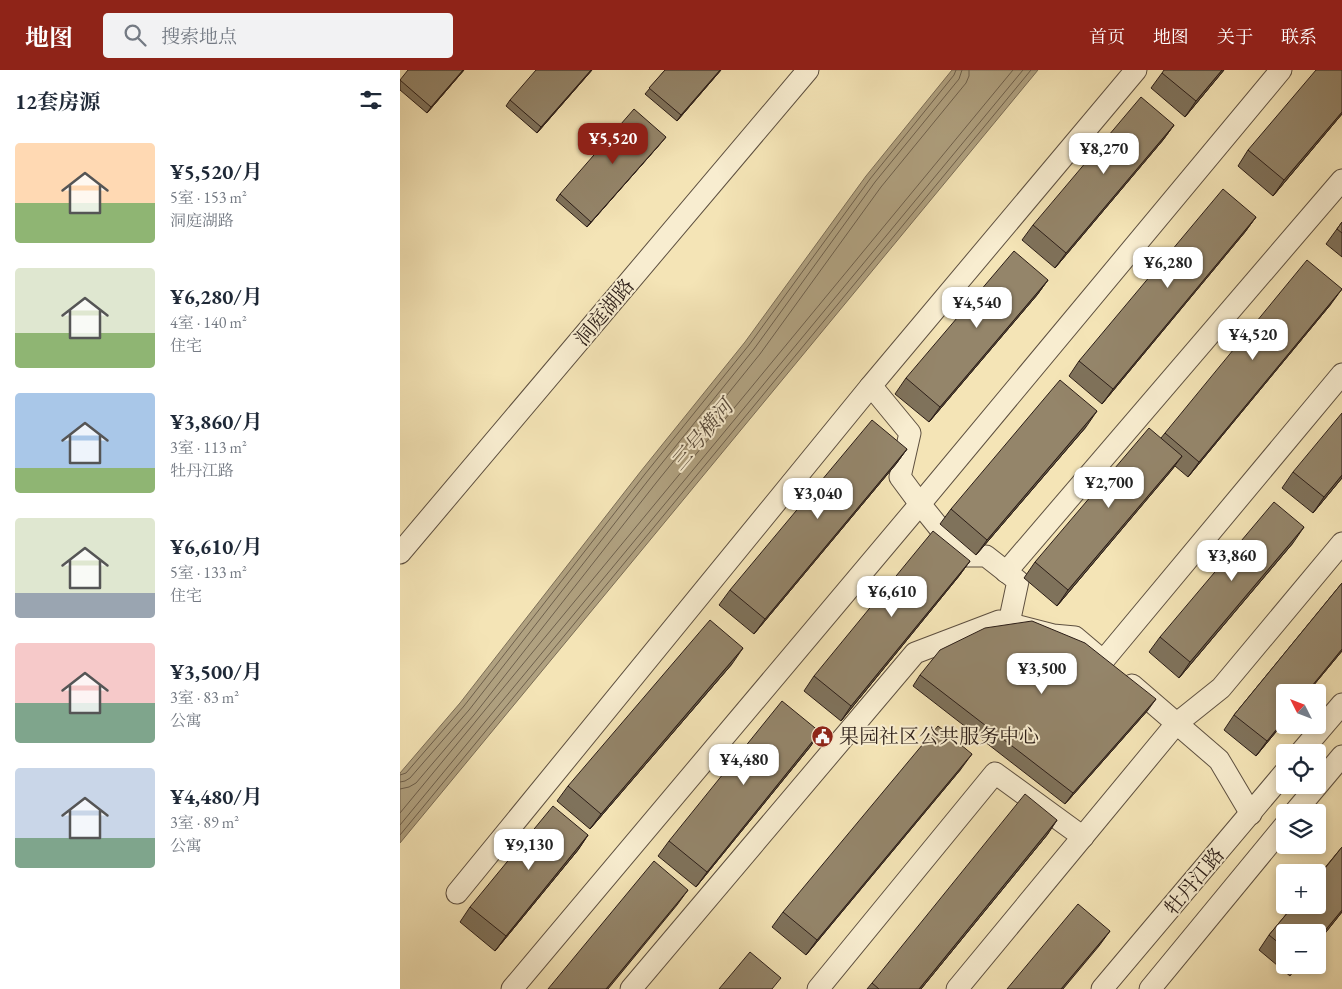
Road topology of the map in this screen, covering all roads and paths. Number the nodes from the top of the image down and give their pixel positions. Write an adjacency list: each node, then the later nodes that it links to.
1 (808, 70): 9 (street, 洞庭湖路)
2 (1136, 70): 6 (street)
3 (1281, 70): 7 (street)
4 (1342, 180): 10 (street)
5 (1342, 374): 12 (street)
6 (870, 387): 7 (street); 22 (street)
7 (920, 504): 10 (street); 23 (street)
8 (1342, 544): 14 (street)
9 (400, 553)
10 (1006, 572): 11 (street)
11 (1009, 623): 12 (street); 24 (street)
12 (1103, 661): 14 (street)
13 (1342, 704): 15 (street)
14 (1176, 724): 19 (street); 21 (street)
15 (1309, 744)
16 (1342, 756): 18 (street)
17 (1276, 783): 19 (street, 牡丹江路)
18 (1302, 804)
19 (1251, 814): 27 (street, 牡丹江路)
20 (1276, 836): 28 (street, 牡丹江路)
21 (1082, 837): 25 (street); 26 (street)
22 (457, 893)
23 (512, 989)
24 (631, 989)
25 (818, 989)
26 (957, 989)
27 (1102, 989)
28 (1150, 989)

